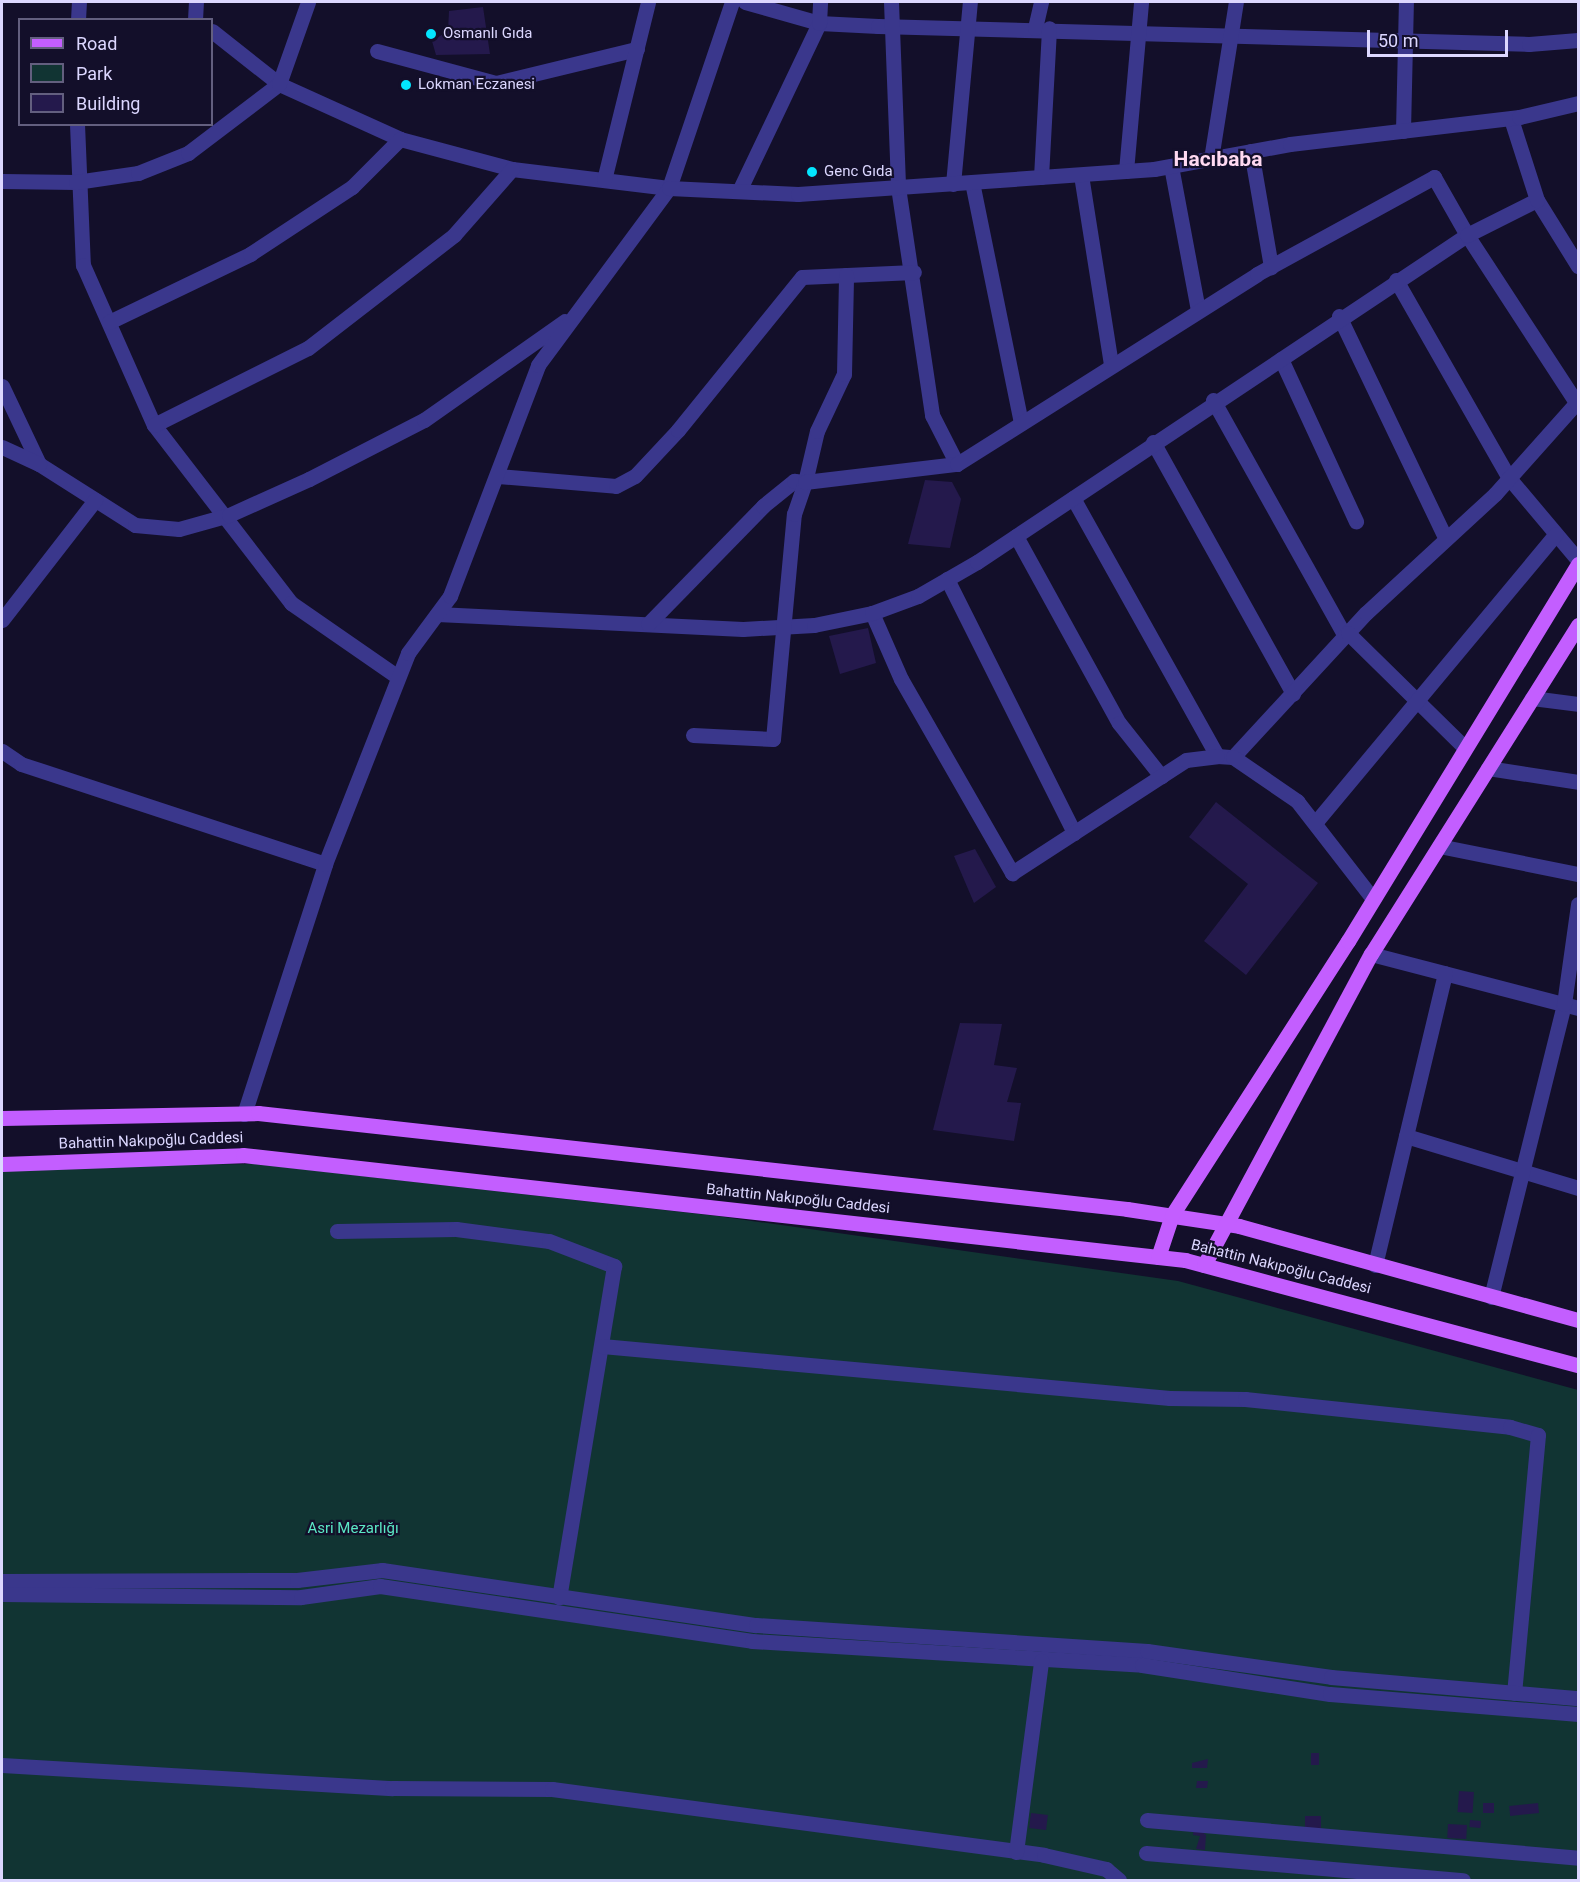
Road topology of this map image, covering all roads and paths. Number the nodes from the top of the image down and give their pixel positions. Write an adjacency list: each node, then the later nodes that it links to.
1 (79, 2): 14 (street)
2 (196, 2): 15 (street)
3 (308, 2): 27 (street)
4 (648, 2): 25 (street)
5 (732, 2): 45 (street)
6 (745, 2): 16 (street)
7 (820, 2): 16 (street)
8 (891, 2): 17 (street)
9 (970, 2): 18 (street)
10 (1041, 2): 19 (street)
11 (1141, 2): 20 (street)
12 (1236, 2): 22 (street)
13 (1406, 2): 23 (street)
14 (78, 18)
15 (195, 18)
16 (819, 23): 17 (street); 47 (street)
17 (888, 26): 18 (street); 46 (street)
18 (968, 26): 19 (street); 44 (street)
19 (1042, 28): 20 (street); 39 (street)
20 (1135, 30): 22 (street); 37 (street)
21 (213, 32): 27 (street)
22 (1231, 33): 23 (street); 34 (street)
23 (1405, 40): 24 (street); 31 (street)
24 (1578, 40)
25 (637, 49): 26 (street); 40 (street)
26 (377, 51)
27 (279, 84): 32 (street); 42 (street)
28 (1578, 103): 29 (street)
29 (1511, 119): 31 (street); 48 (street)
30 (77, 126): 42 (street)
31 (1403, 131): 33 (street)
32 (400, 139): 36 (street); 58 (street)
33 (1251, 151): 34 (street); 51 (street)
34 (1211, 159): 35 (street)
35 (1171, 166): 37 (street); 55 (street)
36 (512, 169): 40 (street); 65 (street)
37 (1126, 171): 38 (street)
38 (1081, 175): 39 (street); 60 (street)
39 (1041, 177): 43 (street)
40 (604, 180): 45 (street)
41 (2, 181): 42 (street)
42 (76, 182): 58 (street)
43 (972, 183): 44 (street); 64 (street)
44 (953, 184): 46 (street)
45 (669, 188): 47 (street); 56 (street)
46 (898, 188): 47 (street); 52 (street)
47 (739, 191)
48 (1537, 200): 49 (street); 50 (street)
49 (1467, 235): 51 (street); 54 (street); 63 (street)
50 (1578, 266)
51 (1271, 267): 55 (street)
52 (914, 272): 53 (street); 69 (street)
53 (846, 275): 70 (street); 72 (street)
54 (1396, 280): 57 (street); 71 (street)
55 (1198, 310): 60 (street)
56 (577, 312): 70 (street); 75 (street)
57 (1339, 316): 59 (street); 79 (street)
58 (109, 322): 65 (street)
59 (1281, 359): 62 (street); 76 (street)
60 (1111, 364): 64 (street)
61 (2, 386): 68 (street)
62 (1213, 400): 66 (street); 88 (street)
63 (1578, 403): 71 (street)
64 (1021, 423): 69 (street)
65 (154, 425): 75 (street)
66 (1153, 442): 73 (street); 90 (street)
67 (2, 447): 68 (street)
68 (39, 464): 74 (street)
69 (957, 464): 72 (street)
70 (498, 476): 83 (street)
71 (1509, 478): 77 (street); 79 (street)
72 (805, 482): 85 (street); 87 (street)
73 (1073, 498): 78 (street); 97 (street)
74 (95, 500): 75 (street); 84 (street)
75 (229, 515): 89 (street)
76 (1356, 521)
77 (1556, 534): 80 (street); 91 (street)
78 (1016, 536): 81 (street); 100 (street)
79 (1446, 539): 88 (street)
80 (1578, 562): 95 (main road)
81 (946, 579): 82 (street); 103 (street)
82 (872, 613): 87 (street); 103 (street)
83 (437, 614): 85 (street); 89 (street)
84 (2, 620)
85 (648, 624): 87 (street)
86 (1578, 625): 92 (main road)
87 (781, 627): 94 (street)
88 (1346, 635): 90 (street); 91 (street)
89 (398, 677): 105 (street)
90 (1293, 694): 98 (street)
91 (1414, 698): 95 (street); 102 (street)
92 (1532, 698): 93 (street); 99 (main road)
93 (1578, 704)
94 (693, 735)
95 (1465, 748): 107 (main road)
96 (2, 751): 105 (street)
97 (1217, 756): 98 (street); 100 (street)
98 (1233, 757): 102 (street)
99 (1488, 768): 101 (street); 104 (main road)
100 (1161, 776): 103 (street)
101 (1578, 782)
102 (1315, 823): 107 (street)
103 (1074, 833)
104 (1439, 846): 106 (street); 109 (main road)
105 (325, 864): 112 (street)
106 (1578, 874)
107 (1373, 899): 118 (main road)
108 (1578, 904): 111 (street)
109 (1371, 954): 110 (street); 119 (main road)
110 (1445, 974): 111 (street); 114 (street)
111 (1571, 1006): 116 (street)
112 (244, 1114): 113 (main road, Bahattin Nakıpoğlu Caddesi); 118 (main road, Bahattin Nakıpoğlu Caddesi)
113 (2, 1118)
114 (1406, 1136): 116 (street); 122 (street)
115 (2, 1164): 121 (main road, Bahattin Nakıpoğlu Caddesi)
116 (1522, 1169): 117 (street); 124 (street)
117 (1578, 1188)
118 (1172, 1215): 119 (main road, Bahattin Nakıpoğlu Caddesi); 121 (main road)
119 (1226, 1224): 122 (main road, Bahattin Nakıpoğlu Caddesi); 123 (main road)
120 (337, 1230): 126 (street)
121 (1158, 1257): 123 (main road, Bahattin Nakıpoğlu Caddesi)
122 (1375, 1264): 124 (main road, Bahattin Nakıpoğlu Caddesi)
123 (1204, 1265): 127 (main road, Bahattin Nakıpoğlu Caddesi)
124 (1491, 1297): 125 (main road, Bahattin Nakıpoğlu Caddesi)
125 (1578, 1320)
126 (602, 1346): 130 (street); 132 (street)
127 (1578, 1365)
128 (2, 1581): 130 (street)
129 (2, 1594): 131 (street)
130 (559, 1597): 132 (street)
131 (1041, 1660): 134 (street); 137 (street)
132 (1514, 1694): 133 (street)
133 (1578, 1698)
134 (1578, 1714)
135 (2, 1766): 137 (street)
136 (1147, 1820): 139 (street)
137 (1016, 1852): 140 (street)
138 (1146, 1853): 142 (street)
139 (1578, 1858)
140 (1105, 1875): 141 (street)
141 (1119, 1881)
142 (1463, 1881)

